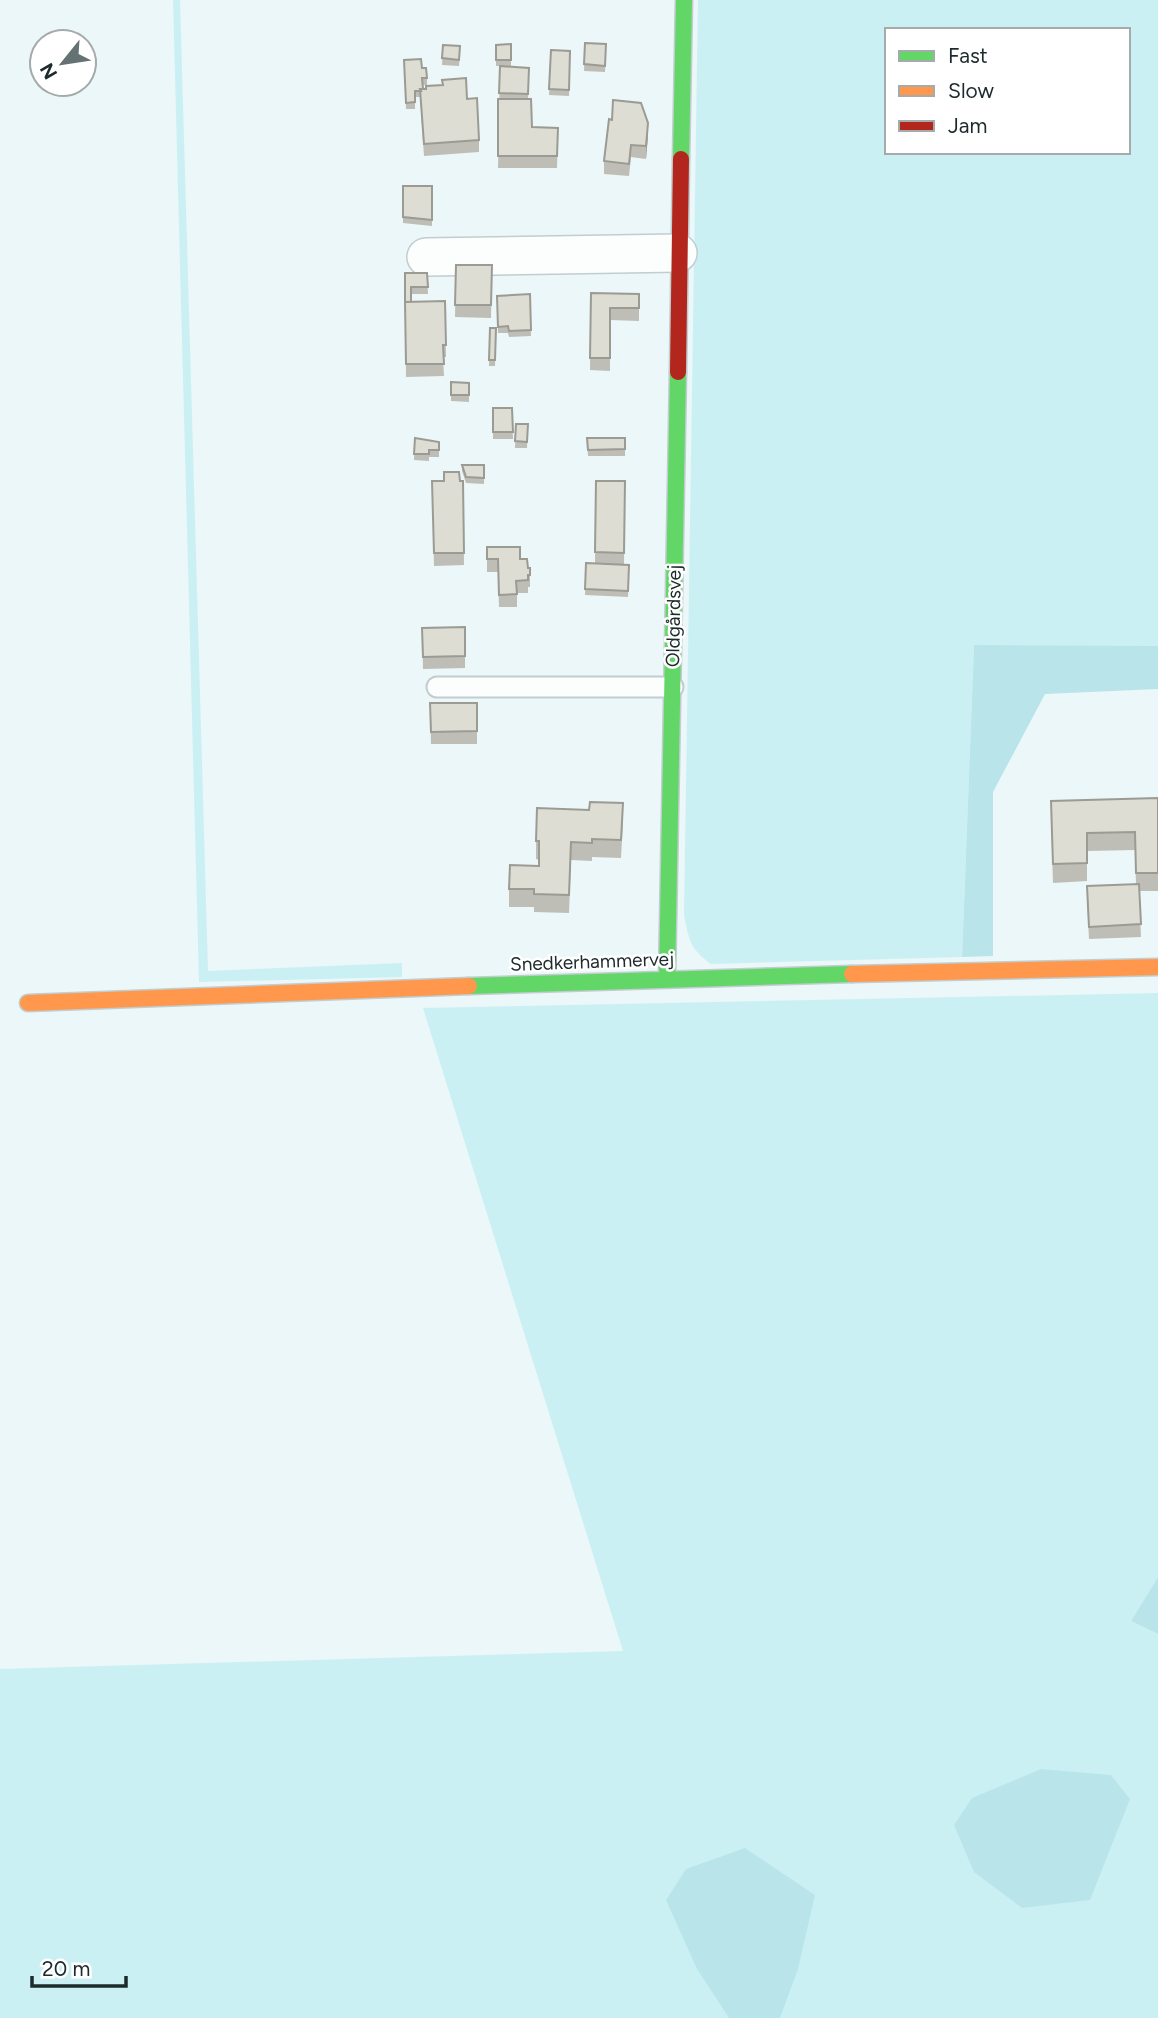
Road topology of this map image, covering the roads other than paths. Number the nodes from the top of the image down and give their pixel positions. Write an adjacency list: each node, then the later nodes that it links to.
1 (684, 0): 2 (street, Oldgårdsvej)
2 (678, 253): 3 (street); 5 (street, Oldgårdsvej)
3 (426, 257)
4 (438, 687): 5 (lane)
5 (673, 687): 7 (street, Oldgårdsvej)
6 (1158, 967): 7 (street, Snedkerhammervej)
7 (667, 979): 8 (street, Snedkerhammervej)
8 (28, 1003)

